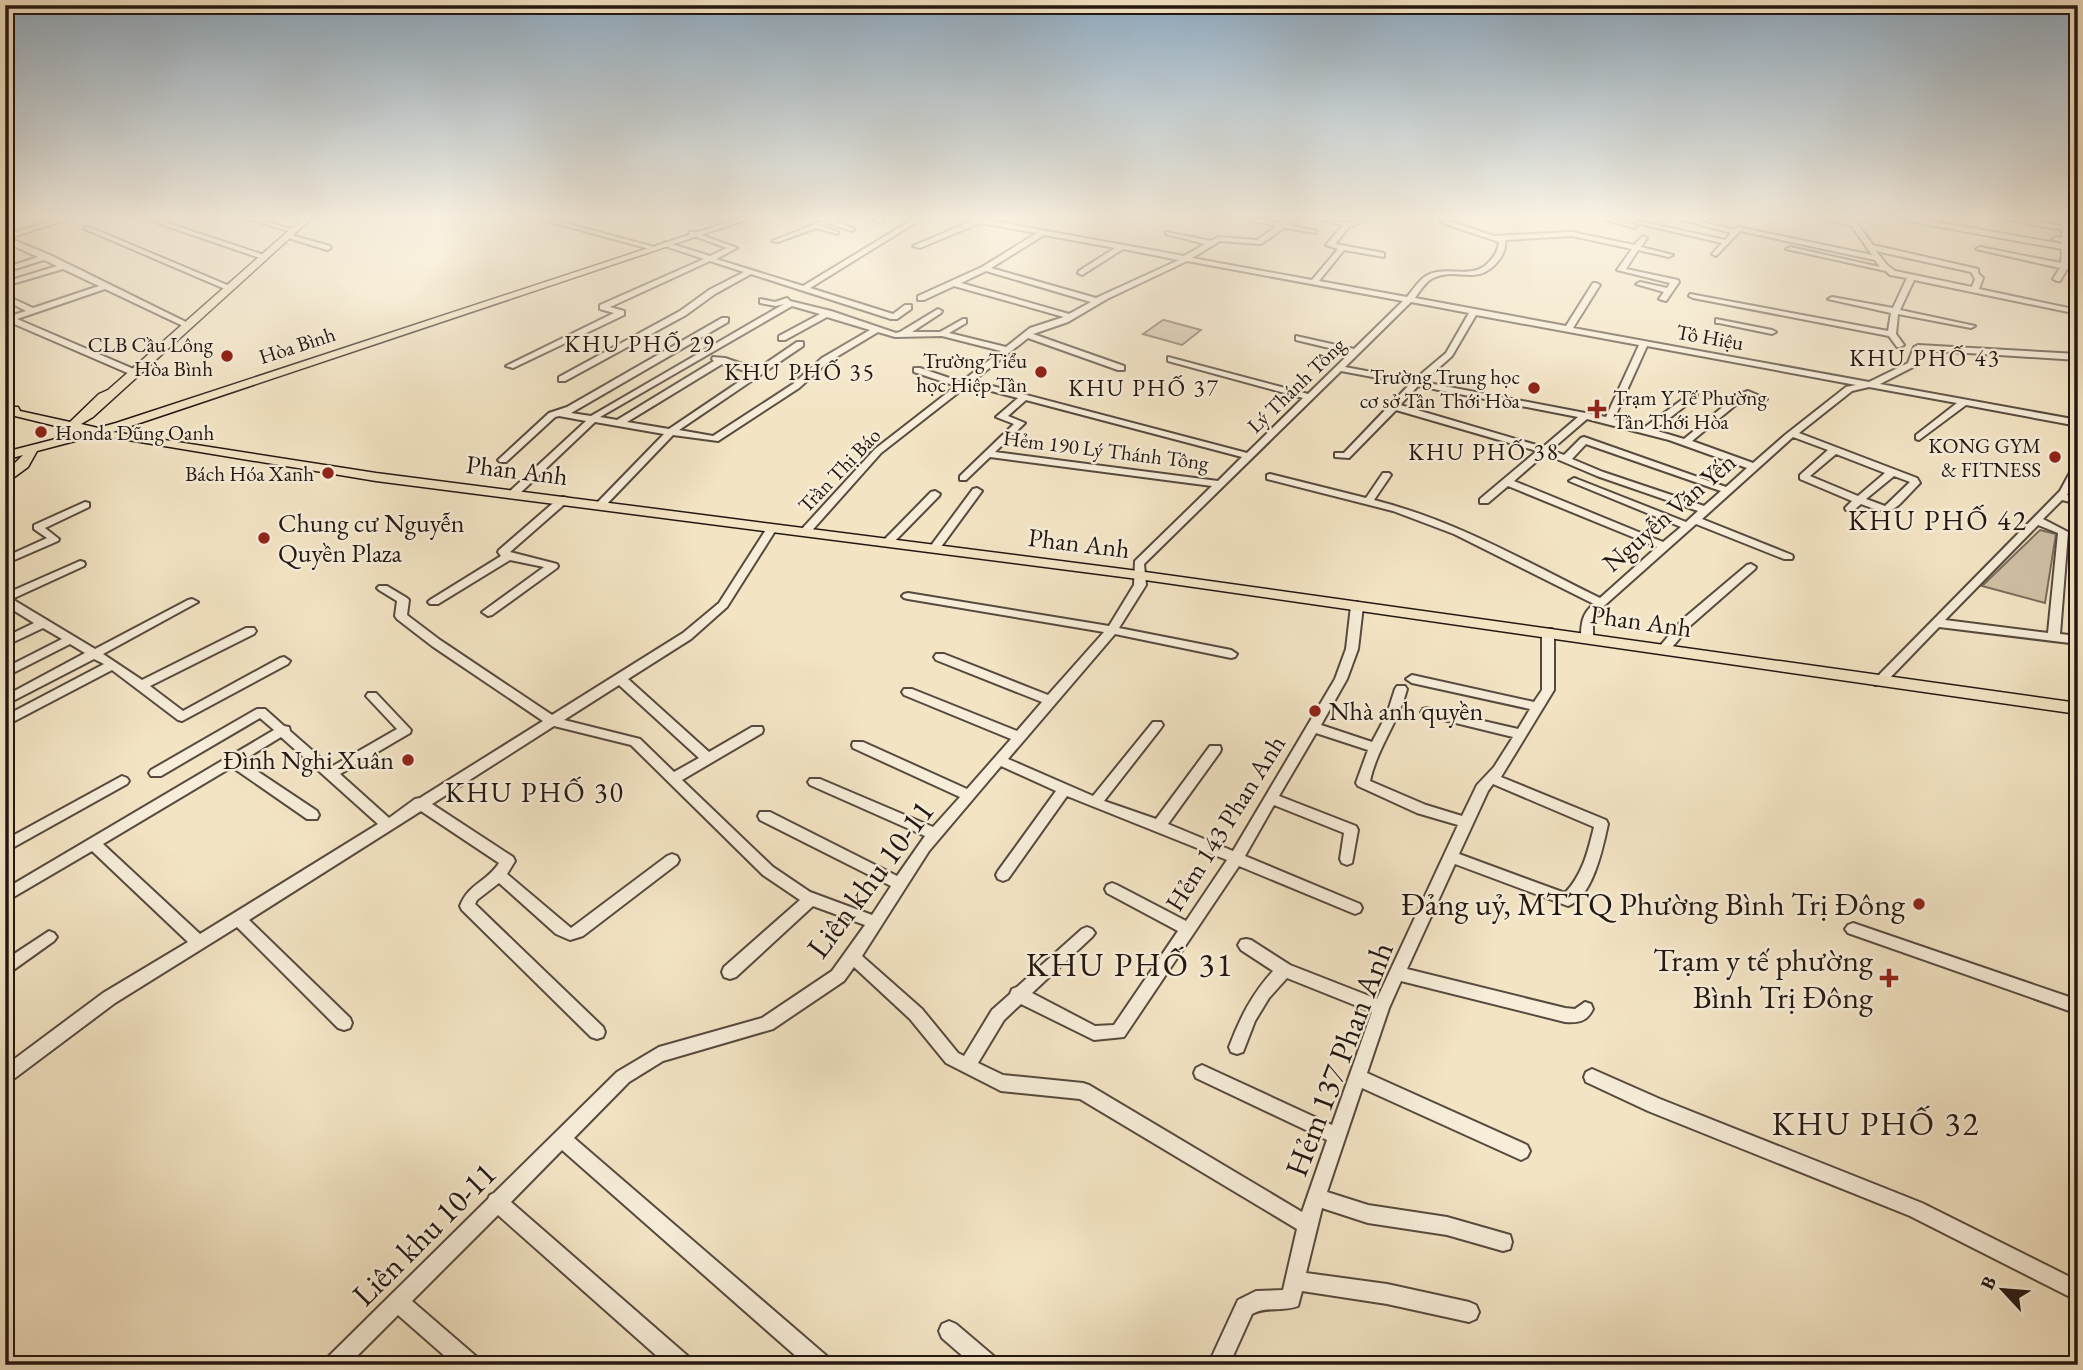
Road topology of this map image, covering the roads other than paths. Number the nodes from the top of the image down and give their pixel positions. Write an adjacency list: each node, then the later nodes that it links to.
1 (98, 282): 21 (street)
2 (216, 282): 22 (street)
3 (234, 282): 22 (main road)
4 (545, 282): 37 (main road, Hòa Bình)
5 (549, 282): 37 (main road, Hòa Bình)
6 (659, 282): 67 (street)
7 (731, 282): 73 (street)
8 (782, 282): 23 (street)
9 (816, 282): 23 (street)
10 (1030, 282): 34 (street)
11 (1136, 282): 34 (street, Trần Thị Báo)
12 (1314, 282): 32 (street, Tô Hiệu)
13 (1424, 282): 32 (street, Lý Thánh Tông)
14 (1675, 282): 25 (street)
15 (1909, 282): 40 (street)
16 (1935, 282): 24 (street)
17 (1978, 282): 24 (street)
18 (953, 283): 28 (street); 43 (street)
19 (1640, 284): 25 (street)
20 (1597, 285): 50 (street)
21 (107, 286): 36 (street); 48 (street)
22 (228, 287): 48 (main road)
23 (805, 289): 33 (street); 35 (street)
24 (1975, 290): 41 (street)
25 (1669, 291): 29 (street)
26 (1693, 296): 54 (street)
27 (5, 297): 36 (street)
28 (921, 298)
29 (1663, 299)
30 (1832, 299): 40 (street)
31 (763, 300): 33 (street)
32 (1409, 300): 39 (street, Tô Hiệu); 62 (street, Lý Thánh Tông)
33 (789, 301): 42 (street); 63 (street)
34 (1097, 301): 43 (street, Trần Thị Báo)
35 (908, 307)
36 (33, 311): 44 (street)
37 (455, 312): 91 (main road, Hòa Bình)
38 (937, 312): 55 (street)
39 (1474, 312): 50 (street, Tô Hiệu); 75 (street)
40 (1895, 312): 49 (street); 54 (street)
41 (2078, 312)
42 (828, 313): 51 (street); 72 (street)
43 (1071, 317): 56 (street, Trần Thị Báo)
44 (7, 318): 71 (street)
45 (725, 320): 60 (street)
46 (963, 321): 53 (street)
47 (1719, 321): 52 (street)
48 (186, 324): 71 (main road)
49 (1971, 326)
50 (1568, 329): 58 (street, Tô Hiệu)
51 (876, 330): 55 (street); 92 (street)
52 (1772, 332)
53 (942, 334): 55 (street); 61 (street)
54 (1892, 334): 59 (street)
55 (902, 335)
56 (1027, 335): 61 (street, Trần Thị Báo); 68 (street)
57 (1299, 338): 62 (street)
58 (1644, 343): 76 (street, Tô Hiệu); 86 (street)
59 (1900, 345)
60 (676, 348): 63 (street); 84 (street)
61 (1008, 350): 74 (street, Trần Thị Báo)
62 (1355, 352): 69 (street, Lý Thánh Tông)
63 (699, 354): 66 (street); 87 (street)
64 (2078, 357): 76 (street, Nguyễn Văn Yến)
65 (1171, 359): 79 (street)
66 (722, 360): 72 (street); 88 (street)
67 (509, 366)
68 (1121, 368)
69 (1339, 368): 75 (street); 79 (street, Lý Thánh Tông)
70 (917, 370): 74 (street)
71 (133, 372): 89 (main road)
72 (757, 372): 92 (street)
73 (562, 379)
74 (964, 383): 78 (street); 136 (street, Trần Thị Báo)
75 (1416, 383): 82 (street); 85 (street)
76 (1868, 384): 81 (street, Tô Hiệu); 94 (street, Nguyễn Văn Yến)
77 (1694, 395): 93 (street)
78 (1025, 397): 100 (street); 103 (street)
79 (1309, 397): 103 (street, Lý Thánh Tông)
80 (1763, 399): 96 (street)
81 (1964, 402): 90 (street, Tô Hiệu); 95 (street)
82 (1393, 406): 98 (street); 101 (street)
83 (10, 408): 89 (main road, Phan Anh)
84 (567, 410): 87 (street); 104 (street)
85 (1585, 416): 86 (street); 98 (street)
86 (1610, 418): 93 (street)
87 (592, 419): 88 (street); 120 (street)
88 (620, 422): 92 (street)
89 (72, 423): 91 (main road, Phan Anh); 97 (main road)
90 (2078, 423)
91 (97, 430): 97 (main road, Hòa Bình); 120 (main road, Phan Anh)
92 (671, 431): 130 (street)
93 (1646, 431): 96 (street)
94 (1793, 434): 99 (street); 107 (street, Nguyễn Văn Yến)
95 (1919, 437)
96 (1687, 441): 107 (street)
97 (32, 450): 102 (main road); 106 (main road); 113 (main road)
98 (1543, 450): 105 (street); 114 (street)
99 (1834, 450): 109 (street); 125 (street)
100 (987, 454): 112 (street); 116 (street, Hẻm 190 Lý Thánh Tông)
101 (1338, 455)
102 (5, 456)
103 (1248, 456): 116 (street, Lý Thánh Tông)
104 (503, 460)
105 (1565, 460): 117 (street); 119 (street)
106 (5, 462)
107 (1754, 467): 119 (street, Nguyễn Văn Yến)
108 (2078, 467): 122 (street)
109 (1892, 472): 125 (street); 125 (street)
110 (1386, 475): 128 (street)
111 (1270, 477): 128 (street)
112 (963, 478)
113 (5, 480)
114 (1506, 481): 126 (street); 138 (street)
115 (1574, 481): 124 (street)
116 (1219, 484): 145 (street, Lý Thánh Tông)
117 (1642, 488): 124 (street); 132 (street)
118 (977, 491): 139 (street)
119 (1729, 491): 132 (street, Nguyễn Văn Yến)
120 (513, 494): 123 (main road, Phan Anh)
121 (935, 494): 137 (street)
122 (2059, 496): 127 (street); 133 (street)
123 (563, 500): 130 (main road, Phan Anh); 140 (street)
124 (1623, 500): 134 (street)
125 (1859, 500): 131 (street)
126 (1484, 501)
127 (2078, 501)
128 (1368, 502): 151 (street)
129 (85, 505): 142 (street)
130 (600, 505): 135 (main road, Phan Anh)
131 (1850, 508)
132 (1705, 510): 134 (street, Nguyễn Văn Yến)
133 (2036, 520): 155 (street); 159 (street)
134 (1692, 523): 138 (street, Nguyễn Văn Yến); 141 (street)
135 (772, 528): 136 (main road, Phan Anh); 171 (street)
136 (804, 533): 137 (main road, Phan Anh)
137 (887, 543): 139 (main road, Phan Anh)
138 (1666, 547): 151 (street, Nguyễn Văn Yến)
139 (934, 549): 145 (main road, Phan Anh)
140 (508, 556): 150 (street); 153 (street)
141 (1788, 557)
142 (5, 561)
143 (80, 564): 148 (street)
144 (1751, 567): 164 (street)
145 (1138, 575): 152 (main road, Phan Anh); 156 (street, Liên khu 10-11)
146 (383, 588): 184 (street)
147 (908, 596): 156 (street)
148 (5, 599): 154 (street)
149 (192, 602): 165 (street)
150 (434, 602)
151 (1601, 603): 160 (street, Nguyễn Văn Yến)
152 (1357, 606): 158 (main road, Phan Anh); 186 (street, Hẻm 143 Phan Anh)
153 (488, 612)
154 (43, 623): 161 (street); 163 (street)
155 (1936, 623): 159 (street); 173 (street)
156 (1112, 630): 166 (street); 179 (street, Liên khu 10-11)
157 (250, 631): 174 (street)
158 (1548, 632): 160 (main road, Phan Anh); 180 (street, Hẻm 137 Phan Anh)
159 (2054, 636): 162 (street)
160 (1587, 638): 164 (main road, Phan Anh)
161 (69, 640): 165 (street); 170 (street)
162 (2078, 640)
163 (5, 642)
164 (1664, 649): 173 (main road, Phan Anh)
165 (97, 654): 169 (street); 178 (street)
166 (1231, 654)
167 (940, 657): 179 (street)
168 (284, 662): 174 (street)
169 (112, 665): 174 (street); 183 (street)
170 (5, 673)
171 (619, 678): 184 (street); 194 (street)
172 (1412, 679): 180 (street)
173 (1880, 682): 182 (main road, Phan Anh)
174 (141, 686)
175 (1401, 689): 192 (street)
176 (908, 692): 190 (street)
177 (372, 696): 197 (street)
178 (5, 701)
179 (1051, 701): 190 (street, Liên khu 10-11)
180 (1538, 708): 189 (street, Hẻm 137 Phan Anh)
181 (1427, 712): 189 (street)
182 (2077, 712)
183 (5, 722)
184 (552, 722): 200 (street); 206 (street)
185 (1157, 725): 207 (street)
186 (1313, 727): 192 (street); 205 (street, Hẻm 143 Phan Anh)
187 (284, 730): 196 (street); 197 (street); 198 (street)
188 (757, 730): 194 (street)
189 (1521, 734): 199 (street, Hẻm 137 Phan Anh)
190 (1019, 737): 195 (street, Liên khu 10-11)
191 (858, 745): 204 (street)
192 (1375, 748): 210 (street)
193 (1215, 749): 212 (street)
194 (707, 757): 200 (street)
195 (999, 760): 203 (street); 204 (street, Liên khu 10-11)
196 (232, 761): 208 (street); 214 (street)
197 (331, 772): 211 (street)
198 (156, 774)
199 (1492, 778): 210 (street, Hẻm 137 Phan Anh); 216 (street)
200 (673, 779): 225 (street)
201 (122, 781): 215 (street)
202 (815, 782): 213 (street)
203 (1065, 789): 207 (street); 221 (street)
204 (968, 795): 213 (street, Liên khu 10-11)
205 (1271, 798): 217 (street); 219 (street, Hẻm 143 Phan Anh)
206 (420, 803): 211 (street); 220 (street)
207 (1095, 803): 212 (street)
208 (312, 815)
209 (765, 816): 222 (street)
210 (1466, 822): 216 (street, Hẻm 137 Phan Anh)
211 (387, 824): 227 (street)
212 (1159, 826): 219 (street)
213 (935, 834): 222 (street, Liên khu 10-11)
214 (93, 844): 224 (street); 233 (street)
215 (5, 848)
216 (1450, 856): 239 (street, Hẻm 137 Phan Anh)
217 (1347, 859)
218 (672, 860): 220 (street)
219 (1235, 860): 226 (street); 229 (street, Hẻm 143 Phan Anh)
220 (499, 875): 245 (street)
221 (1003, 875)
222 (899, 884): 228 (street, Liên khu 10-11)
223 (1112, 889): 229 (street)
224 (5, 895)
225 (811, 899): 228 (street); 238 (street)
226 (1355, 908)
227 (238, 918): 233 (street); 244 (street)
228 (874, 923): 235 (street, Liên khu 10-11)
229 (1188, 929): 240 (street, Hẻm 143 Phan Anh)
230 (1853, 929): 241 (street)
231 (1087, 933): 240 (street)
232 (49, 937): 236 (street)
233 (198, 942): 249 (street)
234 (1246, 945): 237 (street)
235 (853, 957): 247 (street); 253 (street, Liên khu 10-11)
236 (5, 968)
237 (1284, 970): 242 (street); 246 (street)
238 (730, 972)
239 (1398, 974): 242 (street, Hẻm 137 Phan Anh); 243 (street)
240 (1018, 994): 247 (street)
241 (2078, 1007)
242 (1381, 1008): 250 (street, Hẻm 137 Phan Anh)
243 (1585, 1009)
244 (344, 1023)
245 (597, 1032)
246 (1237, 1047)
247 (967, 1065): 257 (street)
248 (1202, 1073): 252 (street)
249 (5, 1076)
250 (1357, 1077): 252 (street, Hẻm 137 Phan Anh); 254 (street)
251 (1592, 1077): 260 (street)
252 (1337, 1136): 255 (street, Hẻm 137 Phan Anh)
253 (561, 1138): 256 (street, Liên khu 10-11); 267 (street)
254 (1521, 1151)
255 (1317, 1197): 257 (street, Hẻm 137 Phan Anh); 258 (street)
256 (496, 1201): 261 (street, Liên khu 10-11); 266 (street)
257 (1307, 1225): 259 (street, Hẻm 137 Phan Anh)
258 (1503, 1242)
259 (1297, 1281): 262 (street); 269 (street)
260 (2078, 1291)
261 (397, 1301): 264 (street, Liên khu 10-11); 265 (street)
262 (1469, 1312)
263 (949, 1331): 268 (street)
264 (334, 1365)
265 (471, 1365)
266 (682, 1365)
267 (821, 1365)
268 (989, 1365)
269 (1218, 1365)

